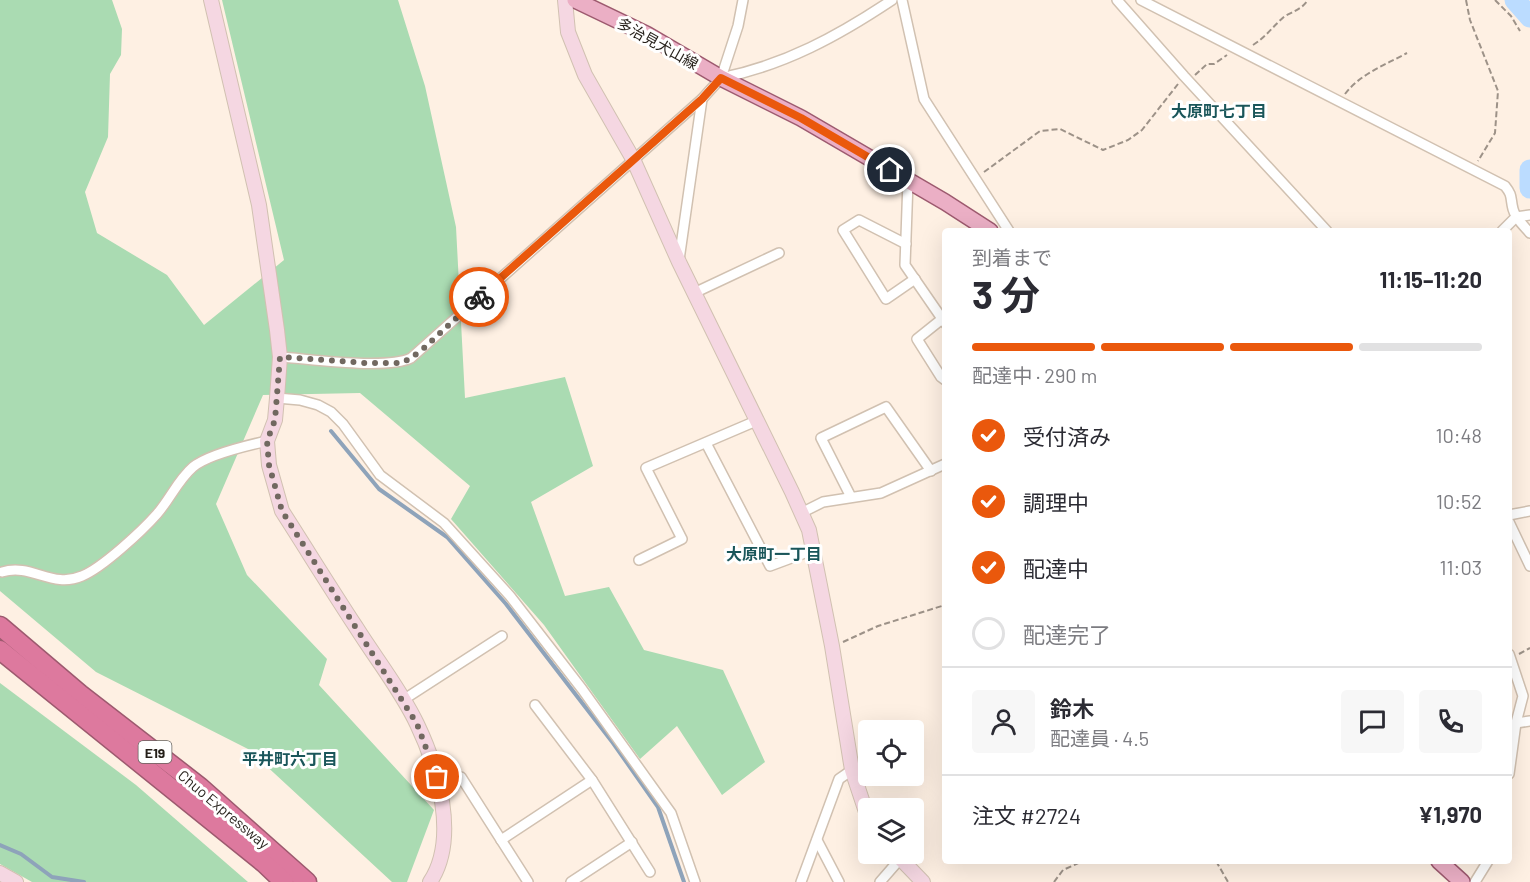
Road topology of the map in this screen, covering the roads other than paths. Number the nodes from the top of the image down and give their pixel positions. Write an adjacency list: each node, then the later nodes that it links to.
1 (211, 0): 26 (street)
2 (565, 0): 11 (street)
3 (575, 0): 9 (main road, 多治見犬山線)
4 (743, 0): 9 (street)
5 (892, 0): 9 (street)
6 (902, 0): 15 (street)
7 (1117, 0): 16 (street)
8 (1141, 0): 13 (street)
9 (721, 78): 10 (street); 12 (main road, 多治見犬山線)
10 (702, 99): 11 (street); 21 (street)
11 (633, 159): 21 (street); 26 (street)
12 (908, 181): 14 (main road, 多治見犬山線); 19 (street)
13 (1523, 216): 17 (street); 18 (street)
14 (985, 228)
15 (1007, 228)
16 (1324, 228)
17 (1506, 228)
18 (1530, 233)
19 (906, 244): 22 (street); 22 (street)
20 (779, 253): 23 (street)
21 (679, 262): 23 (street)
22 (915, 279): 24 (street)
23 (694, 293): 29 (street)
24 (942, 318)
25 (942, 322): 27 (street)
26 (280, 357): 28 (street)
27 (942, 377)
28 (277, 398): 30 (street); 71 (street)
29 (756, 421): 31 (street); 36 (street)
30 (267, 441): 42 (street); 47 (street)
31 (706, 443): 39 (street); 40 (street)
32 (942, 466): 33 (street)
33 (931, 471): 34 (street); 34 (street)
34 (851, 497): 36 (street)
35 (1530, 511): 37 (street)
36 (801, 513): 39 (street)
37 (1512, 514)
38 (1512, 528): 41 (street)
39 (813, 550): 52 (street)
40 (639, 560)
41 (1530, 566)
42 (2, 572)
43 (0, 626): 67 (highway, Chuo Expressway / E19)
44 (501, 636): 47 (street)
45 (0, 650): 66 (highway, Chuo Expressway / E19)
46 (1512, 663): 50 (street)
47 (403, 700): 53 (street)
48 (535, 705): 54 (street)
49 (1530, 721): 50 (street)
50 (1516, 723): 51 (street)
51 (1512, 752)
52 (852, 770): 55 (street); 57 (street)
53 (437, 777): 56 (street); 68 (street)
54 (592, 780): 56 (street); 58 (street)
55 (861, 798)
56 (501, 840): 69 (street)
57 (817, 840): 72 (street); 73 (street)
58 (632, 842): 63 (street); 70 (street)
59 (892, 864): 74 (street)
60 (906, 864): 75 (street)
61 (1442, 864): 76 (main road)
62 (1486, 864): 77 (street)
63 (650, 872)
64 (0, 873): 65 (street)
65 (16, 882)
66 (284, 882)
67 (307, 882)
68 (430, 882)
69 (528, 882)
70 (571, 882)
71 (695, 882)
72 (801, 882)
73 (839, 882)
74 (880, 882)
75 (923, 882)
76 (1462, 882)
77 (1475, 882)

